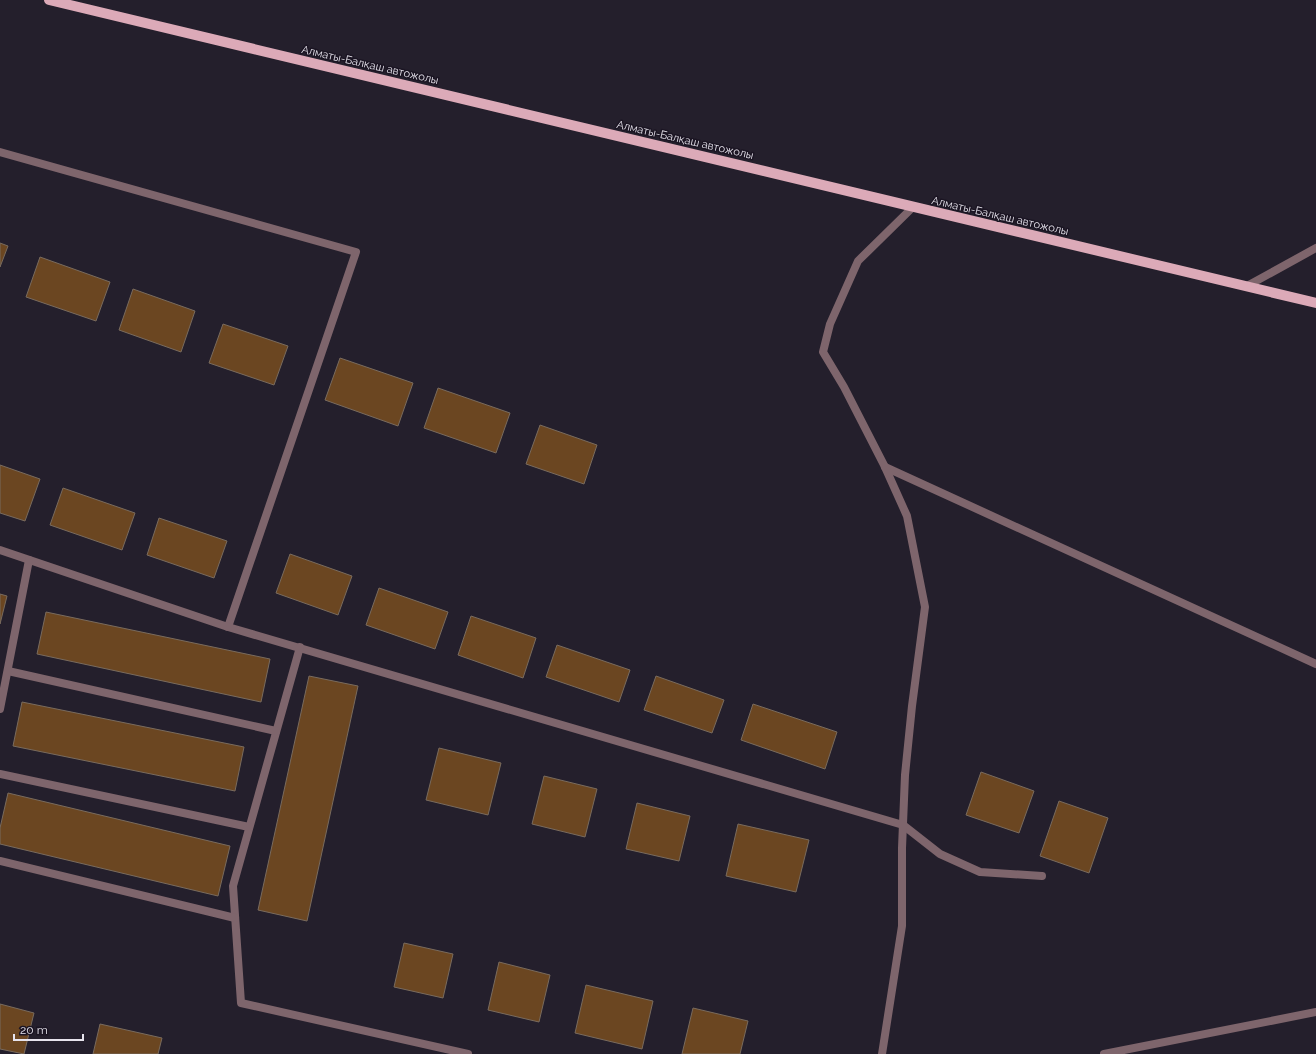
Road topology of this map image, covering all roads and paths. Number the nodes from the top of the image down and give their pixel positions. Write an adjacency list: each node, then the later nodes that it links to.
1 (49, 0): 3 (main road, Алматы-Балқаш автожолы)
2 (0, 152): 10 (lane)
3 (913, 207): 5 (main road, Алматы-Балқаш автожолы); 7 (lane)
4 (1316, 248): 5 (lane)
5 (1247, 286): 6 (main road, Алматы-Балқаш автожолы)
6 (1316, 303)
7 (885, 467): 12 (lane); 17 (lane)
8 (0, 550): 9 (lane)
9 (29, 560): 10 (lane); 13 (lane)
10 (228, 627): 11 (lane)
11 (300, 647): 15 (lane); 17 (lane)
12 (1316, 664)
13 (8, 670): 14 (lane); 15 (lane)
14 (0, 709)
15 (276, 731): 18 (lane)
16 (0, 774): 18 (lane)
17 (903, 826): 20 (lane); 24 (lane)
18 (249, 827): 21 (lane)
19 (0, 861): 21 (lane)
20 (1042, 876)
21 (235, 918): 23 (lane)
22 (1316, 1012): 25 (lane)
23 (468, 1054)
24 (882, 1054)
25 (1104, 1054)

